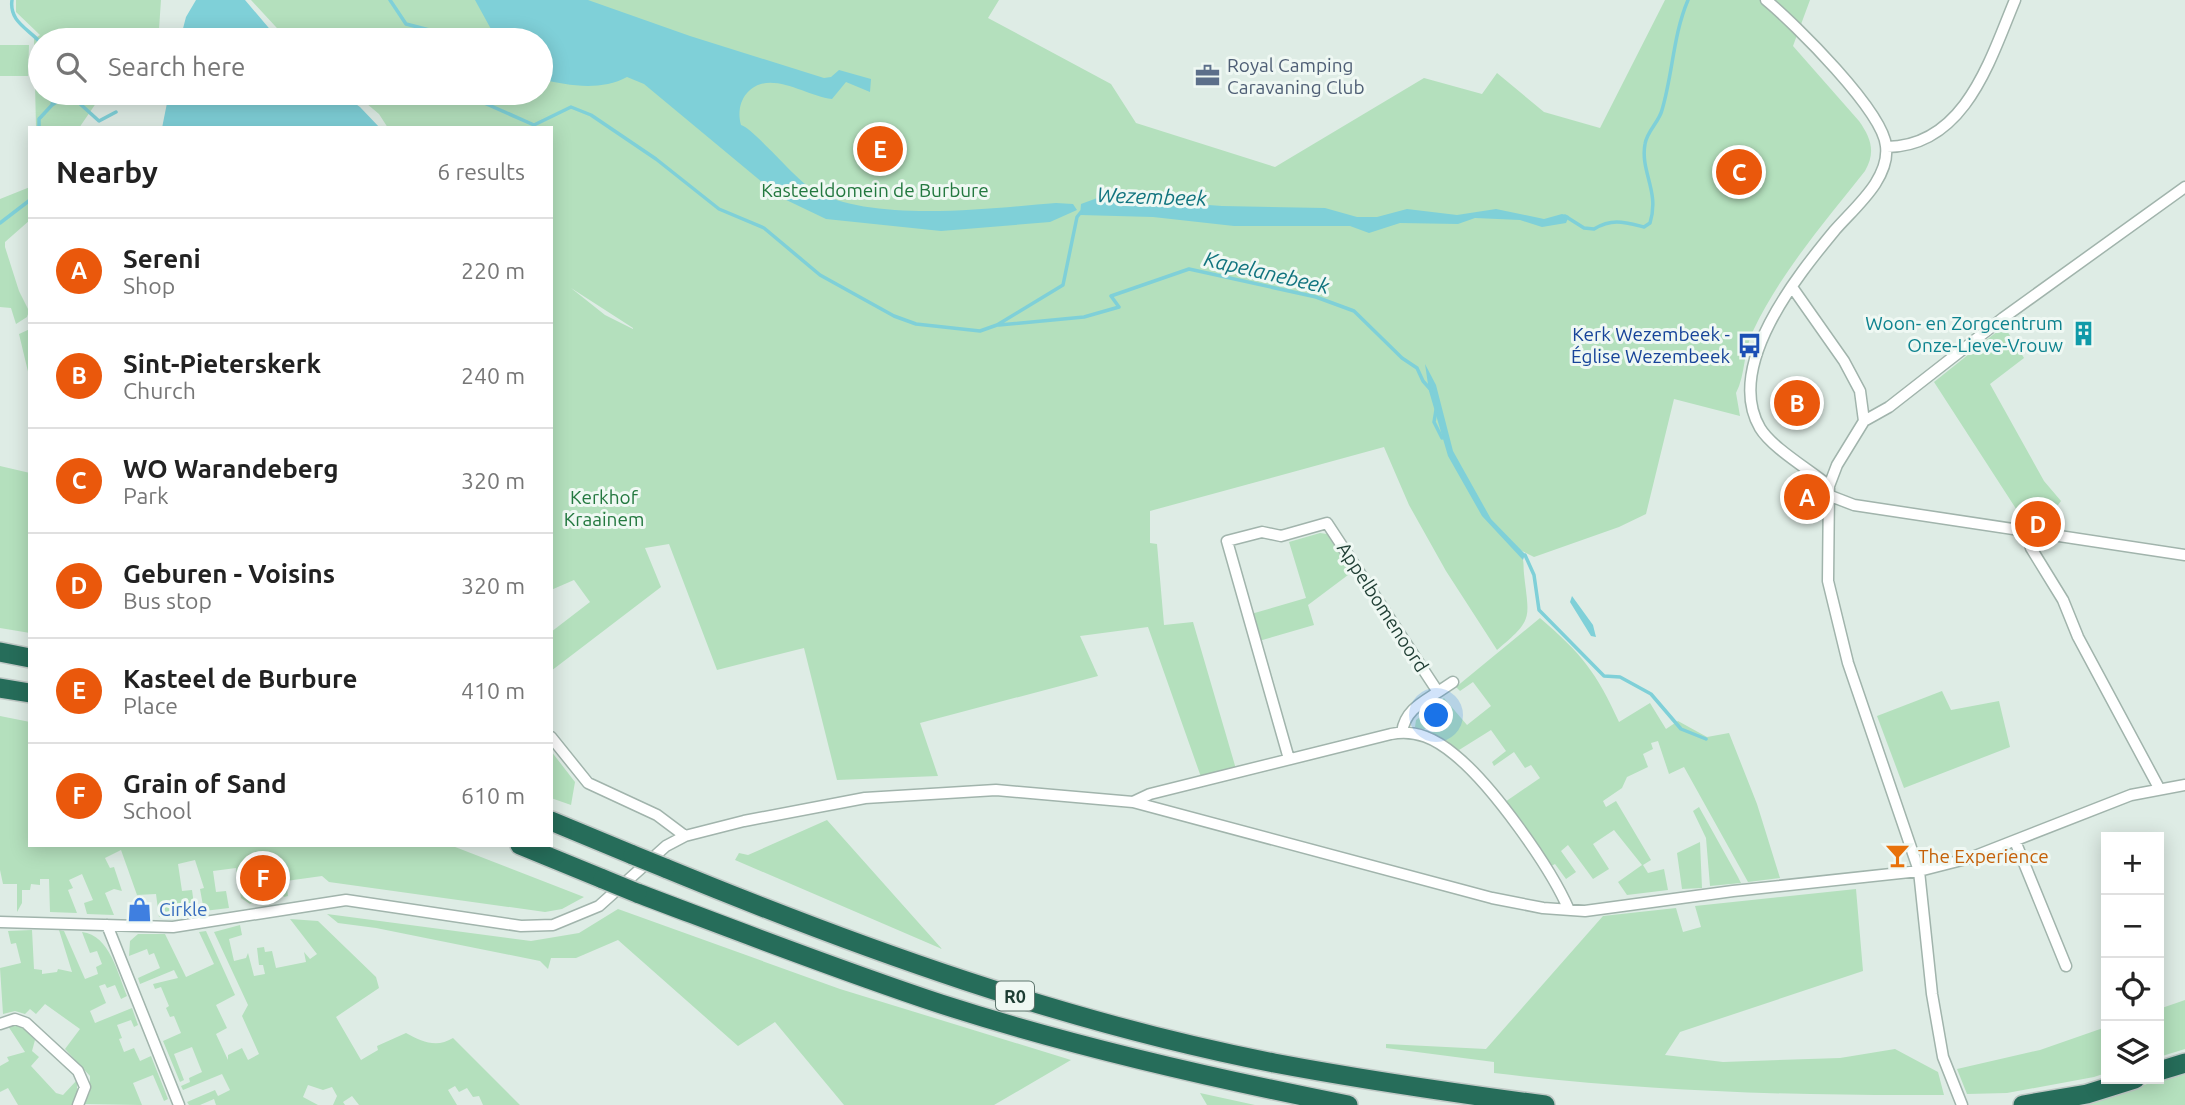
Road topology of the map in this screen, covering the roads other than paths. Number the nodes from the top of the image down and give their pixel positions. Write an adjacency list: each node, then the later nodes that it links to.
1 (1766, 0): 3 (street)
2 (2015, 0): 3 (street)
3 (1887, 147): 5 (street)
4 (2185, 187): 6 (street)
5 (1792, 287): 6 (street); 7 (street)
6 (1864, 421): 7 (street)
7 (1828, 491): 8 (street); 26 (street)
8 (2026, 530): 9 (street); 20 (street)
9 (2185, 555)
10 (0, 653): 11 (highway)
11 (28, 658)
12 (1453, 682): 14 (street, Appelbomenoord)
13 (0, 688): 15 (highway)
14 (1438, 692): 16 (street, Appelbomenoord); 18 (street, Appelbomenoord)
15 (28, 693)
16 (1402, 732): 18 (street); 27 (street)
17 (553, 739): 23 (street)
18 (1289, 759): 21 (street)
19 (2185, 785): 20 (street)
20 (2160, 788): 24 (street)
21 (1133, 802): 23 (street); 27 (street)
22 (553, 822): 38 (highway, R0, bridge)
23 (685, 836): 29 (street)
24 (2015, 841): 26 (street); 30 (street)
25 (525, 847): 37 (highway, R0, bridge)
26 (1919, 872): 27 (street); 39 (street)
27 (1569, 910)
28 (0, 922): 29 (street)
29 (107, 925): 36 (street)
30 (2066, 966)
31 (0, 1024): 35 (street)
32 (2185, 1063): 33 (highway)
33 (2164, 1070)
34 (2119, 1084): 40 (highway)
35 (78, 1105)
36 (179, 1105)
37 (1348, 1105)
38 (1545, 1105)
39 (1962, 1105)
40 (2023, 1105)

